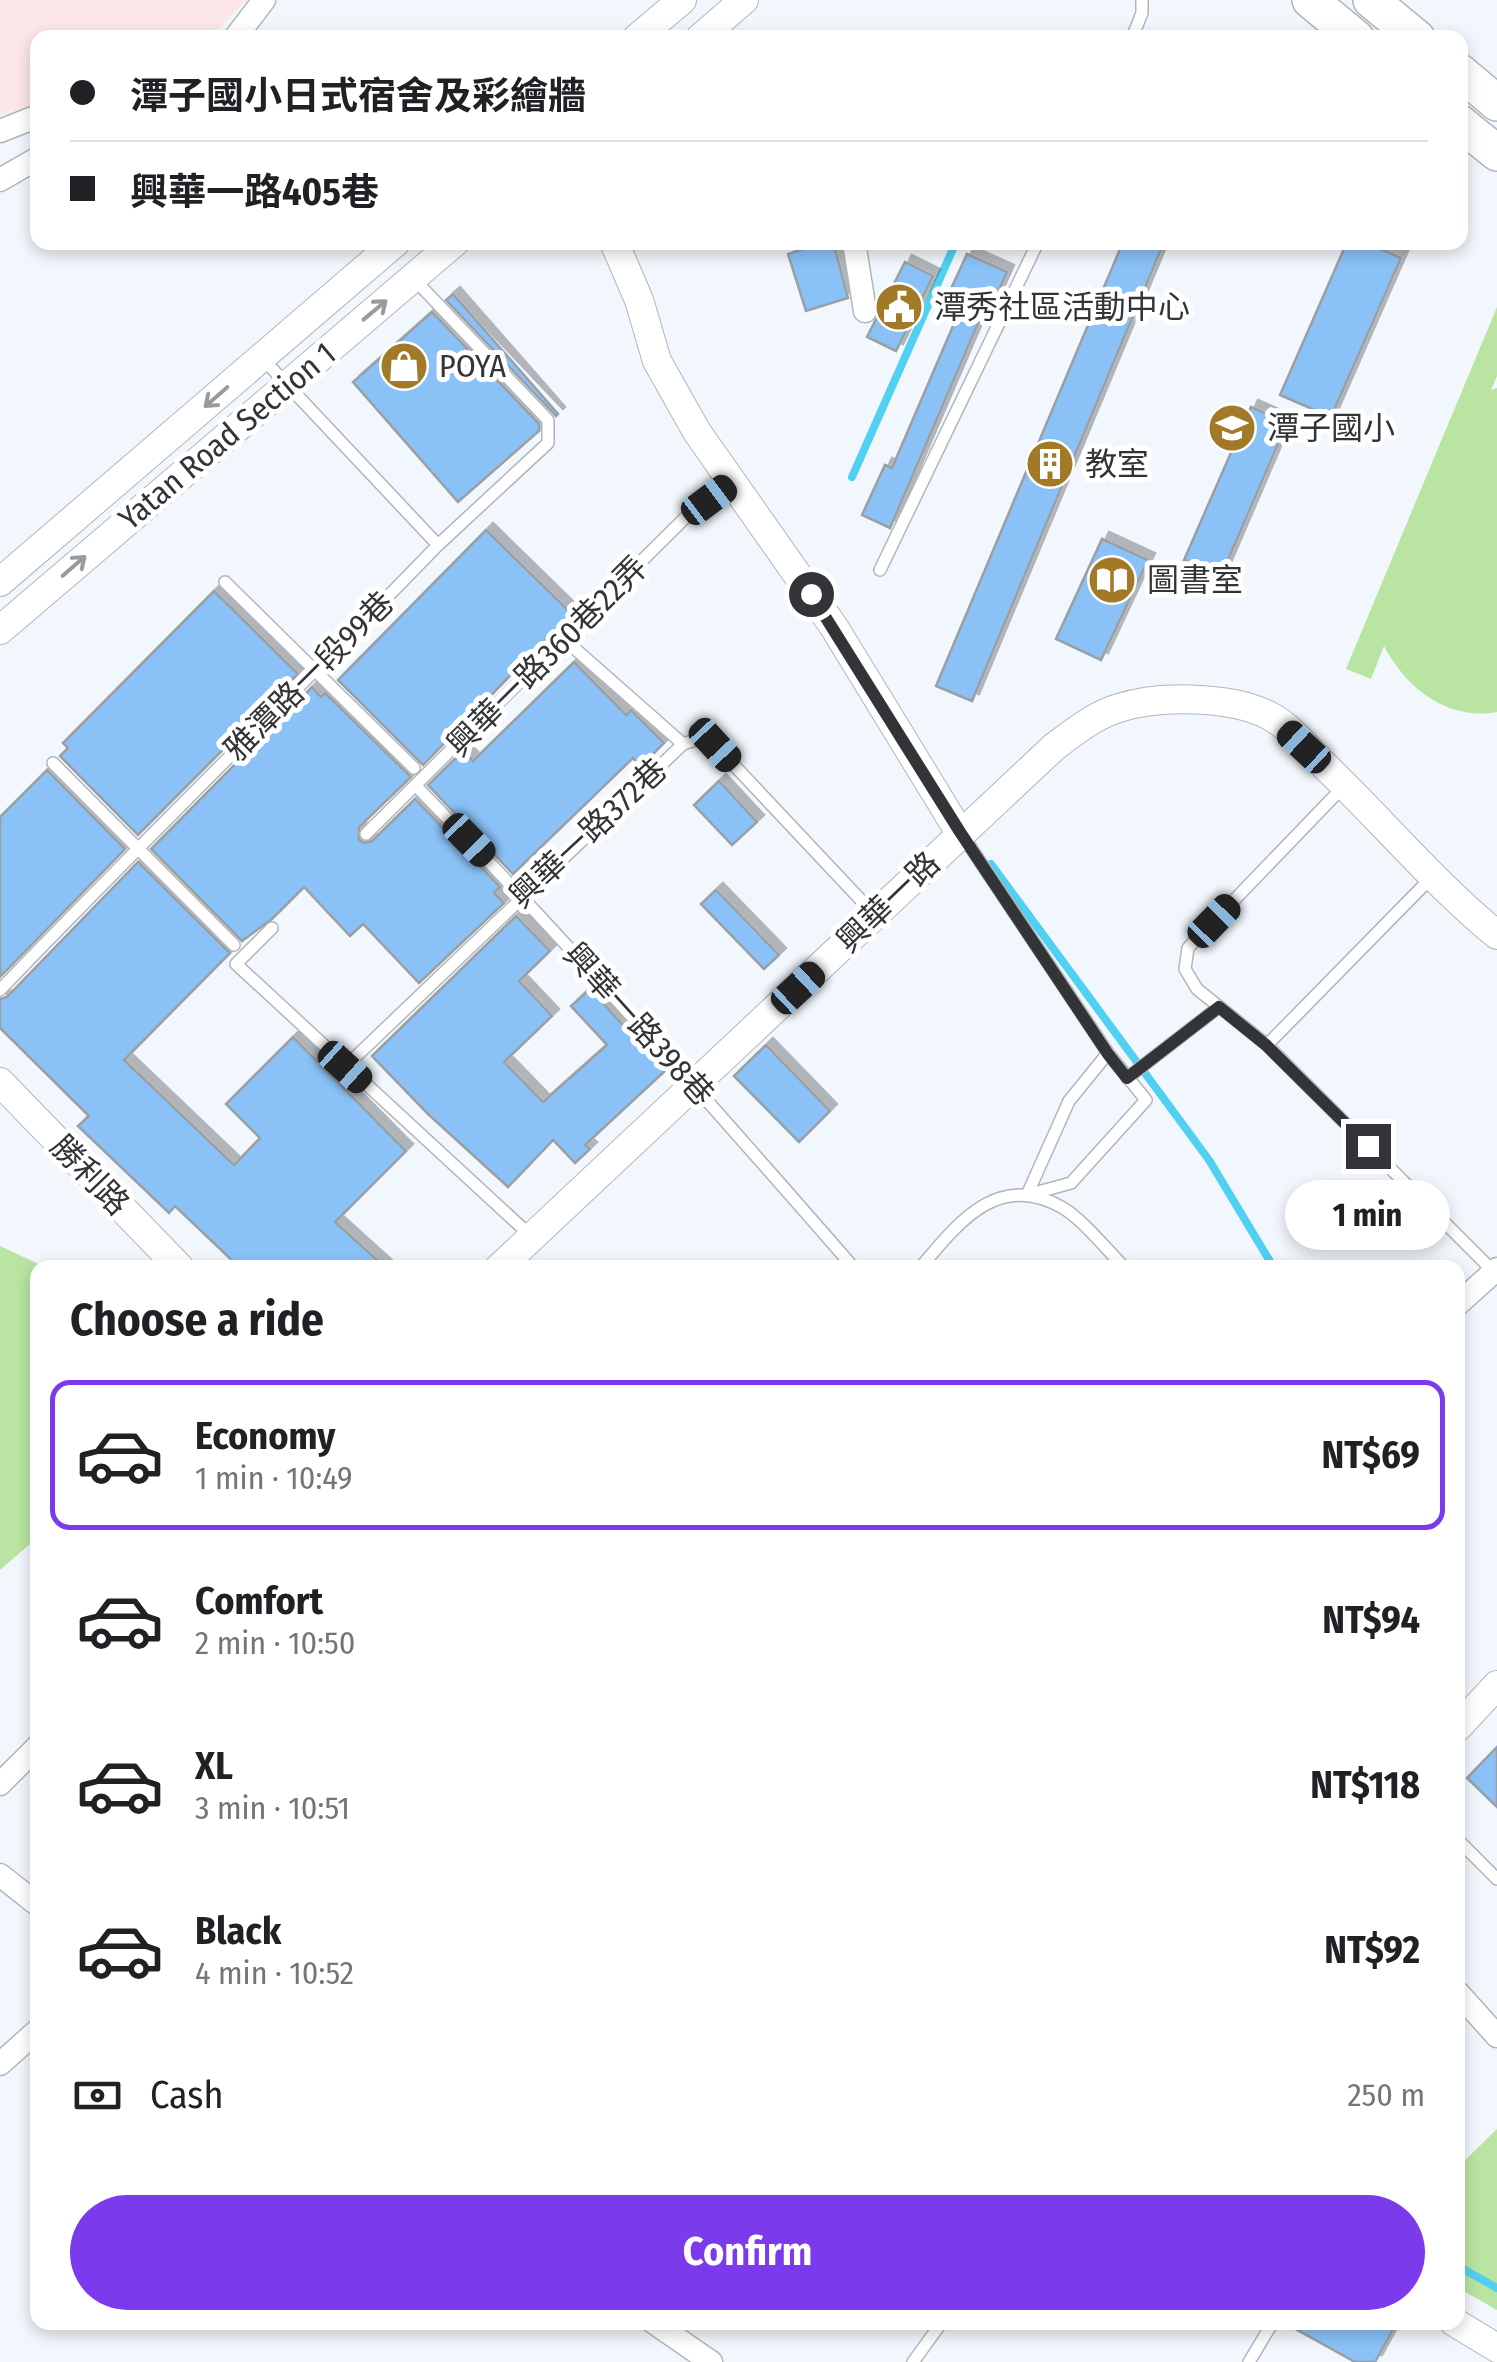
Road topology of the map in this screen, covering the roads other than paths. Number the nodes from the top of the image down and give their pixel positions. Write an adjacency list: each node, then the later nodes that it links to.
1 (264, 0): 7 (street)
2 (682, 0): 8 (street)
3 (747, 0): 9 (street)
4 (1142, 0): 10 (lane)
5 (1310, 0): 11 (main road)
6 (1371, 0): 12 (main road)
7 (241, 30)
8 (646, 30)
9 (710, 30)
10 (1135, 30)
11 (1346, 30)
12 (1407, 30)
13 (1468, 79): 14 (main road)
14 (1497, 103)
15 (30, 119): 17 (street)
16 (1468, 129): 18 (main road)
17 (0, 132)
18 (1497, 153)
19 (30, 163): 20 (street)
20 (0, 180)
21 (387, 250): 28 (street, Yatan Road Section 1)
22 (447, 250): 26 (street, Yatan Road Section 1)
23 (617, 250): 30 (street)
24 (855, 250): 27 (street)
25 (1034, 250): 32 (lane)
26 (414, 278): 29 (street, Yatan Road Section 1, one-way to 26); 31 (lane, 雅潭路一段99巷)
27 (865, 311)
28 (262, 358): 29 (lane); 33 (street, Yatan Road Section 1, one-way to 33)
29 (286, 386): 31 (lane); 35 (street, Yatan Road Section 1, one-way to 29)
30 (731, 483): 36 (lane, 興華一路360巷22弄); 43 (street)
31 (438, 545): 37 (lane, 雅潭路一段99巷)
32 (880, 570)
33 (0, 582)
34 (225, 582): 37 (lane)
35 (0, 630)
36 (565, 640): 38 (lane); 42 (lane, 興華一路360巷22弄)
37 (314, 673): 40 (lane); 45 (lane, 雅潭路一段99巷)
38 (683, 744): 47 (lane, 興華一路372巷); 48 (lane, 興華一路372巷)
39 (53, 762): 45 (lane)
40 (414, 768)
41 (1345, 785): 43 (street, 興華一路); 50 (street, 興華一路); 53 (lane)
42 (416, 786): 44 (lane, 興華一路360巷22弄); 47 (lane, 興華一路398巷)
43 (960, 832): 48 (street, 興華一路); 55 (lane)
44 (366, 834)
45 (137, 847): 51 (lane); 52 (lane, 雅潭路一段99巷)
46 (1426, 882): 54 (lane)
47 (522, 894): 56 (lane, 興華一路372巷); 59 (lane, 興華一路398巷)
48 (874, 914): 59 (street, 興華一路)
49 (272, 928): 56 (lane)
50 (1497, 934)
51 (234, 945)
52 (0, 990)
53 (1219, 1007): 54 (lane); 57 (lane)
54 (1266, 1045): 67 (lane)
55 (1108, 1054): 57 (lane); 60 (lane)
56 (345, 1067): 61 (lane)
57 (1131, 1074): 60 (lane)
58 (0, 1082): 62 (street, 勝利路)
59 (694, 1084): 61 (street, 興華一路); 64 (lane, 興華一路398巷)
60 (1026, 1195): 65 (lane); 66 (lane)
61 (532, 1238): 63 (street, 興華一路)
62 (172, 1260)
63 (508, 1260)
64 (847, 1260)
65 (927, 1260)
66 (1118, 1260)
67 (1496, 1270): 68 (street)
68 (1465, 1298)
69 (1497, 1686): 70 (street)
70 (1465, 1720)
71 (30, 1754): 72 (street)
72 (0, 1784)
73 (1465, 1847): 75 (lane)
74 (0, 1875): 76 (street)
75 (1497, 1879)
76 (30, 1899)
77 (1465, 2002): 78 (street)
78 (1497, 2036)
79 (30, 2037): 80 (street)
80 (0, 2064)
81 (1465, 2329): 85 (street)
82 (665, 2330): 86 (street)
83 (936, 2330): 87 (lane)
84 (1268, 2330): 88 (lane)
85 (1497, 2348)
86 (711, 2362)
87 (913, 2362)
88 (1249, 2362)

